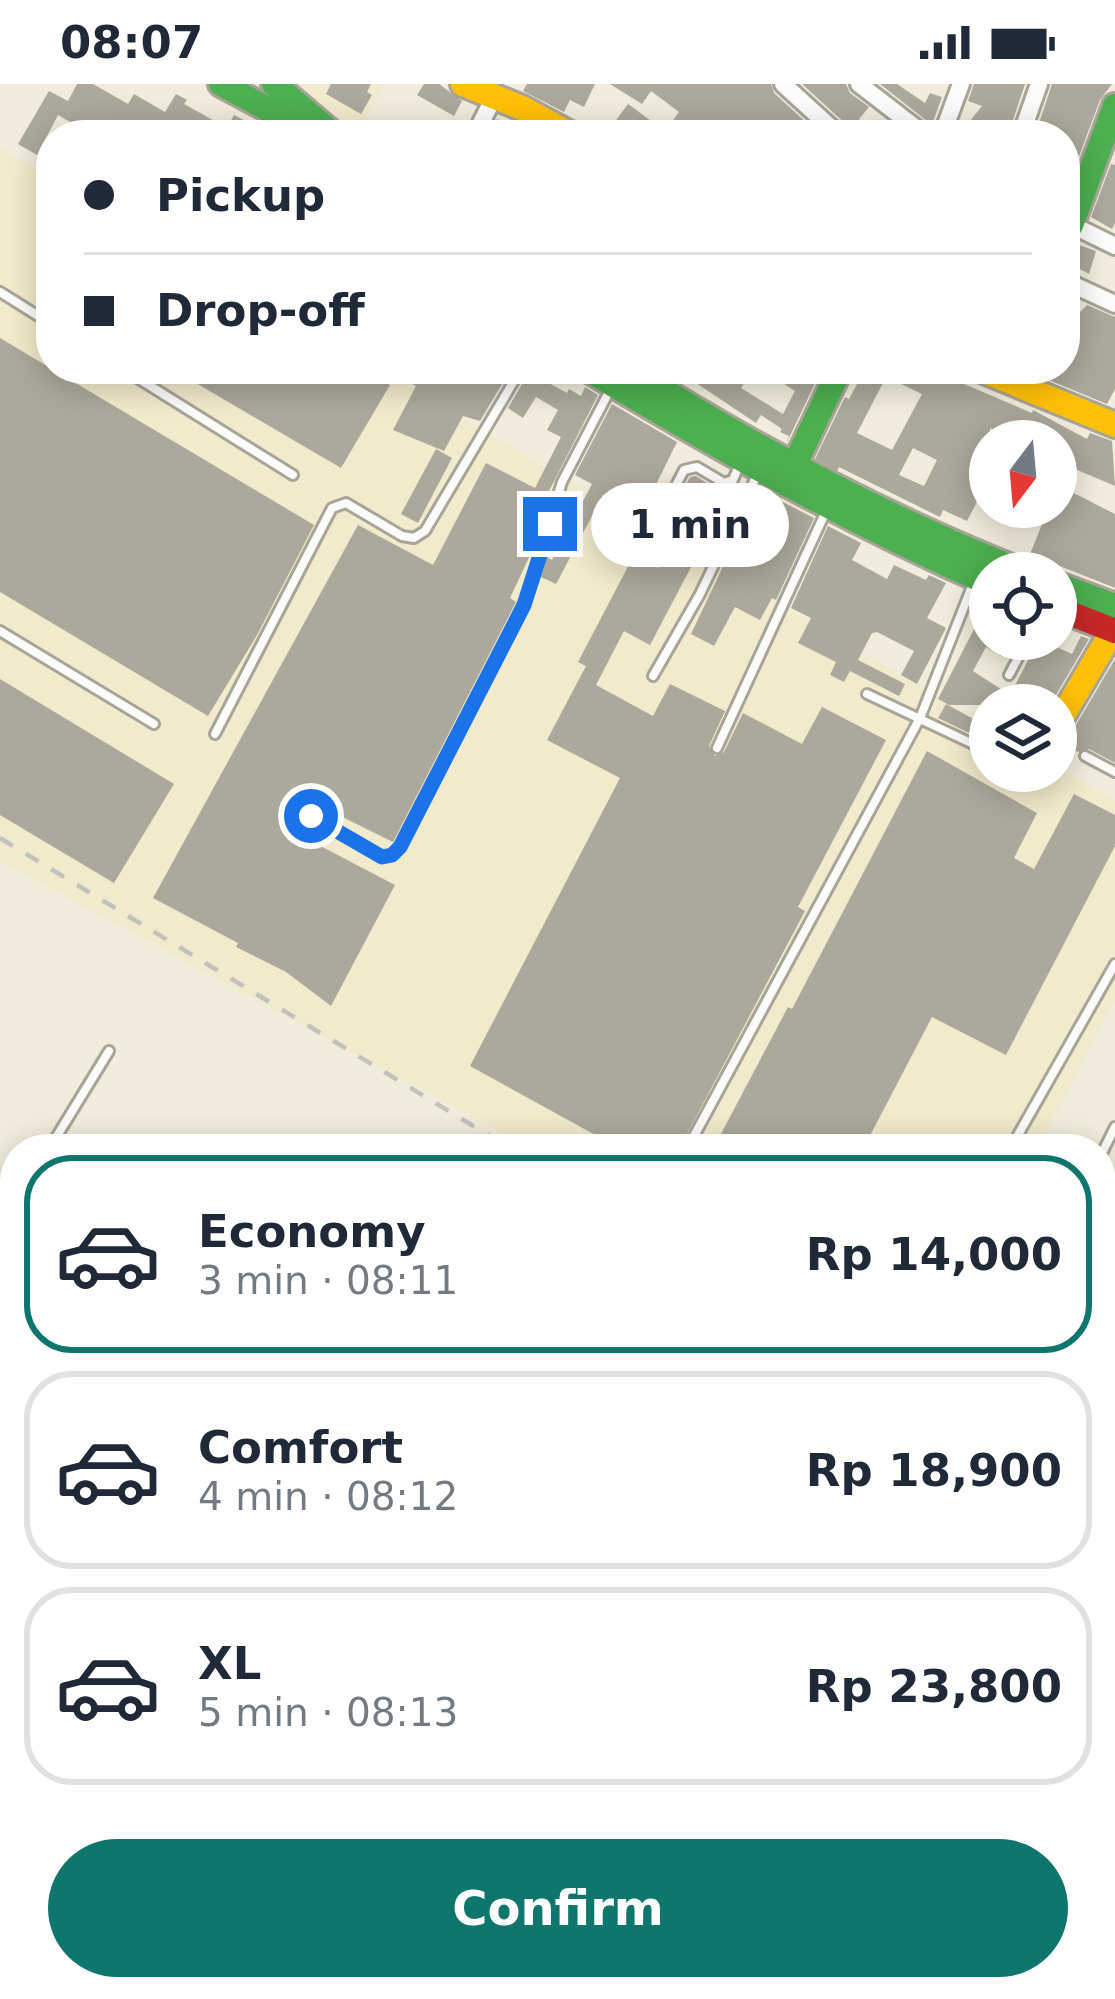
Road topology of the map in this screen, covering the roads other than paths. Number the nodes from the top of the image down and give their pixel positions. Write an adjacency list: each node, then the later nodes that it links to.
1 (274, 84): 11 (main road)
2 (463, 84): 8 (main road)
3 (782, 84): 14 (street)
4 (859, 84): 15 (street)
5 (961, 84): 16 (street)
6 (1039, 84): 17 (street)
7 (230, 86): 10 (main road)
8 (494, 97): 12 (street); 13 (main road)
9 (1115, 106): 18 (main road)
10 (280, 120)
11 (316, 120)
12 (482, 120)
13 (541, 120)
14 (822, 120)
15 (905, 120)
16 (948, 120)
17 (1026, 120)
18 (1080, 193)
19 (1080, 229): 20 (street)
20 (1115, 246)
21 (1080, 288): 23 (street)
22 (0, 292): 24 (lane)
23 (1115, 304)
24 (36, 315)
25 (147, 384): 35 (lane)
26 (512, 384): 52 (lane)
27 (617, 384): 57 (lane)
28 (629, 384): 33 (main road)
29 (632, 384): 34 (main road)
30 (833, 384): 34 (main road)
31 (1015, 384): 32 (main road)
32 (1115, 425)
33 (749, 466): 36 (main road); 37 (lane); 47 (lane)
34 (794, 466): 38 (main road)
35 (292, 475)
36 (828, 508): 39 (main road); 54 (lane)
37 (643, 549)
38 (977, 552)
39 (969, 574)
40 (1077, 595): 43 (main road)
41 (969, 611): 50 (lane)
42 (1077, 611): 43 (main road)
43 (1114, 615): 48 (main road)
44 (0, 631): 51 (lane)
45 (1018, 660): 46 (lane)
46 (1010, 675)
47 (653, 676)
48 (1077, 686)
49 (867, 694): 50 (lane)
50 (920, 718): 53 (lane); 61 (lane)
51 (154, 724)
52 (215, 734)
53 (969, 742)
54 (717, 748)
55 (1085, 756): 56 (lane)
56 (1115, 772)
57 (311, 816)
58 (1115, 964): 62 (lane)
59 (109, 1051): 60 (lane)
60 (58, 1134)
61 (695, 1134)
62 (1019, 1134)

